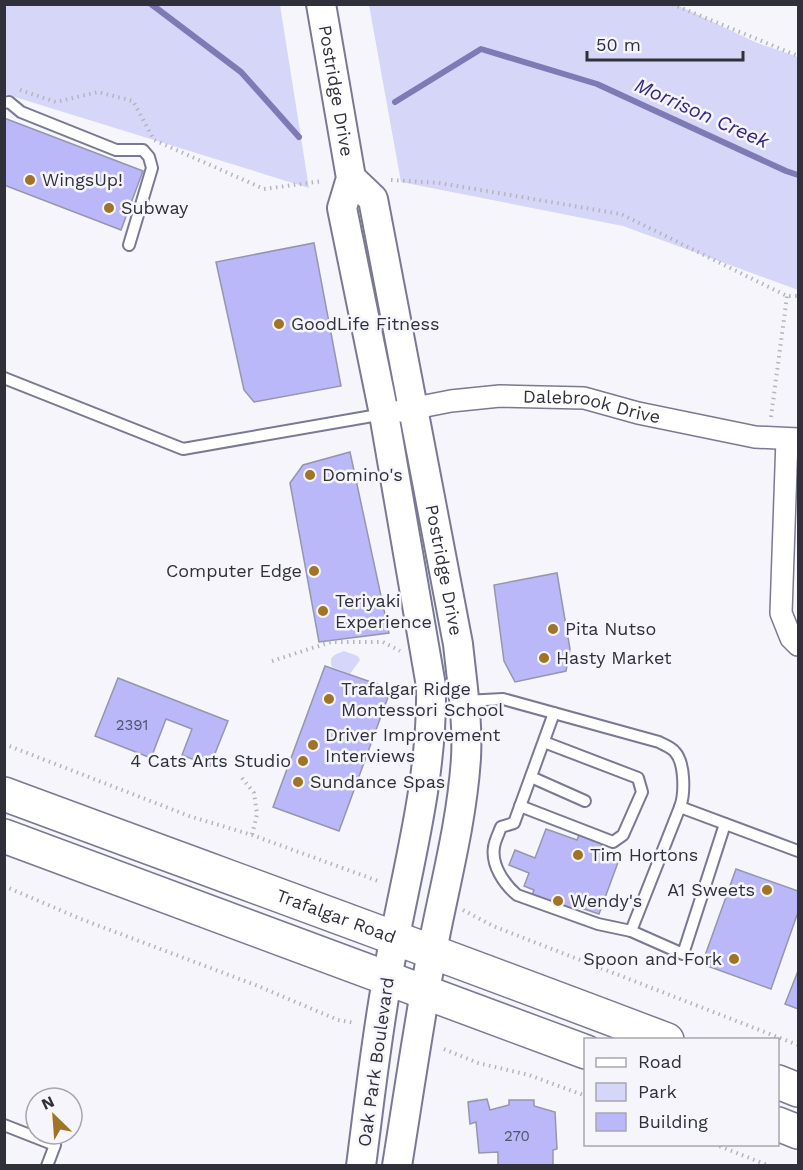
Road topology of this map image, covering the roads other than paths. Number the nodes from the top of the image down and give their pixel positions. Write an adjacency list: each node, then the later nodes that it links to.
1 (321, 4): 3 (street, Postridge Drive)
2 (4, 103): 4 (lane)
3 (337, 179): 6 (street, Postridge Drive); 7 (street, Postridge Drive)
4 (129, 245)
5 (4, 378): 7 (lane)
6 (413, 408): 7 (street, Dalebrook Drive); 8 (street, Dalebrook Drive); 10 (street, Postridge Drive)
7 (384, 414): 22 (street, Postridge Drive)
8 (784, 439): 9 (street)
9 (798, 645)
10 (464, 701): 11 (lane); 23 (street, Postridge Drive)
11 (554, 713): 12 (lane); 17 (lane)
12 (544, 742): 13 (lane); 16 (lane)
13 (531, 777): 15 (lane); 16 (lane)
14 (4, 794): 22 (main road, Trafalgar Road)
15 (585, 801)
16 (520, 806): 21 (lane)
17 (680, 807): 18 (lane); 21 (lane)
18 (725, 824): 20 (lane); 21 (lane)
19 (4, 836): 22 (main road, Trafalgar Road)
20 (798, 851)
21 (631, 931)
22 (391, 958): 23 (main road, Trafalgar Road); 32 (street, Oak Park Boulevard)
23 (429, 973): 24 (main road, Trafalgar Road); 25 (main road, Trafalgar Road); 33 (street, Oak Park Boulevard)
24 (662, 1038)
25 (584, 1051)
26 (779, 1083): 27 (main road)
27 (798, 1090)
28 (4, 1125): 31 (lane)
29 (779, 1125): 30 (main road)
30 (798, 1132)
31 (47, 1166)
32 (361, 1166)
33 (397, 1166)

